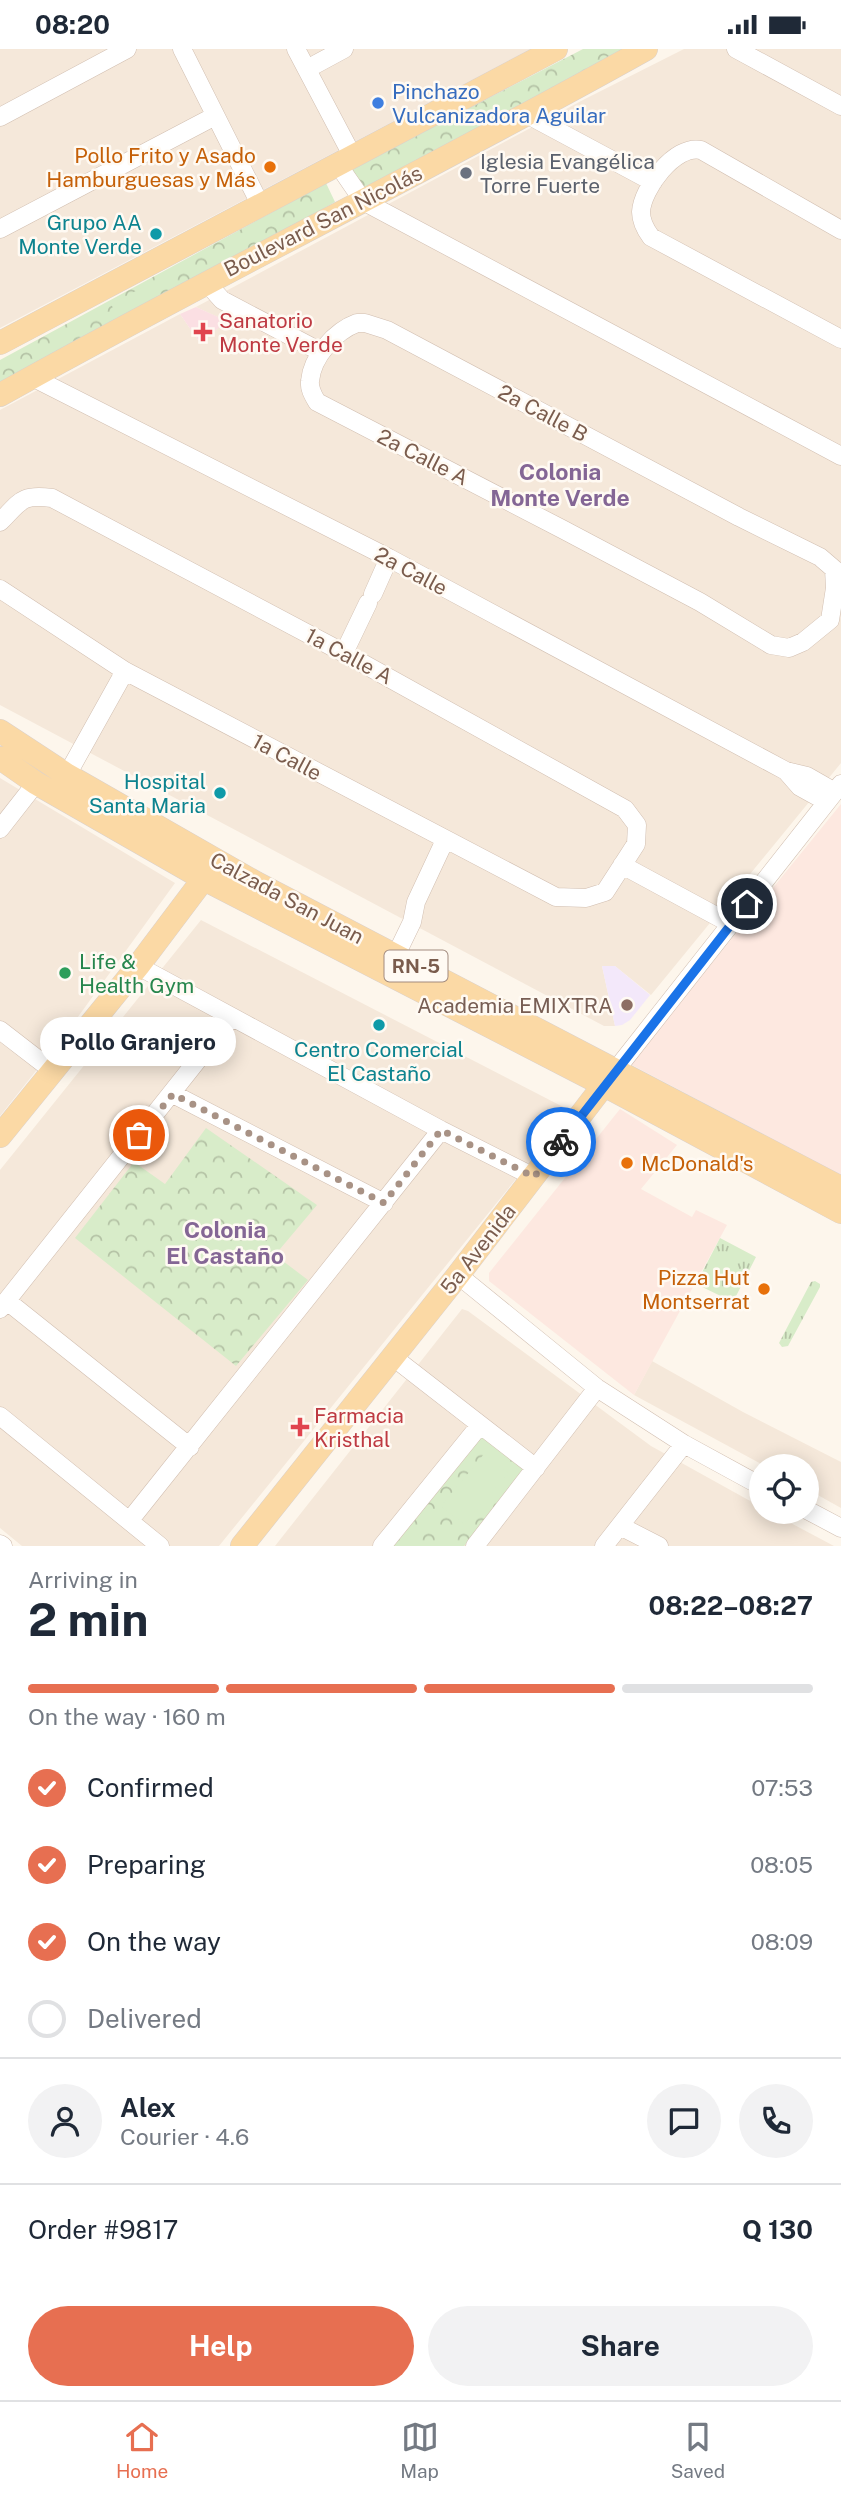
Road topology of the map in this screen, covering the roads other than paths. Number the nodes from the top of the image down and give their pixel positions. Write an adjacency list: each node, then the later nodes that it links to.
1 (127, 49): 12 (street)
2 (181, 49): 11 (street)
3 (296, 49): 8 (street)
4 (344, 49): 8 (street)
5 (556, 49): 13 (main road, Boulevard San Nicolás)
6 (646, 49): 10 (main road, Boulevard San Nicolás)
7 (736, 49): 9 (street)
8 (307, 69): 13 (street)
9 (841, 106)
10 (528, 115): 14 (street); 15 (main road, Boulevard San Nicolás)
11 (215, 116): 16 (street); 17 (street)
12 (0, 117)
13 (346, 161): 15 (street); 16 (main road, Boulevard San Nicolás)
14 (653, 182): 18 (street); 20 (street)
15 (363, 201): 19 (main road, Boulevard San Nicolás); 25 (street)
16 (261, 206): 21 (main road, Boulevard San Nicolás)
17 (0, 229)
18 (841, 230)
19 (206, 282): 22 (street); 23 (main road, Boulevard San Nicolás)
20 (841, 339)
21 (0, 343)
22 (321, 352): 29 (street, 2a Calle B); 29 (street, 2a Calle A)
23 (32, 377): 24 (main road, Boulevard San Nicolás); 27 (street, 2a Calle)
24 (0, 395)
25 (841, 456)
26 (0, 523): 30 (street, 1a Calle A)
27 (388, 558): 30 (street); 36 (street, 2a Calle)
28 (0, 589): 31 (street, 1a Calle)
29 (836, 623)
30 (344, 653): 39 (street, 1a Calle A)
31 (125, 671): 34 (street); 38 (street, 1a Calle)
32 (0, 731): 34 (main road, Calzada San Juan / RN-5)
33 (0, 758): 35 (main road, Calzada San Juan / RN-5)
34 (67, 775): 40 (main road, Calzada San Juan / RN-5)
35 (36, 783): 37 (street); 40 (main road, Calzada San Juan / RN-5)
36 (834, 793): 41 (street, 5a Avenida)
37 (0, 829)
38 (445, 840): 39 (street, 1a Calle); 42 (street)
39 (622, 865): 41 (street)
40 (210, 870): 42 (main road, Calzada San Juan / RN-5); 43 (main road); 47 (main road, Calzada San Juan / RN-5)
41 (731, 924): 47 (street, 5a Avenida)
42 (391, 953): 47 (main road, Calzada San Juan / RN-5)
43 (138, 966): 44 (street); 46 (main road)
44 (231, 1018): 48 (street); 49 (street)
45 (0, 1030): 46 (street)
46 (53, 1071): 50 (main road)
47 (610, 1078): 51 (main road, 5a Avenida); 52 (main road, Calzada San Juan / RN-5); 54 (main road, Calzada San Juan / RN-5)
48 (173, 1094): 53 (street); 56 (street)
49 (441, 1130): 51 (street); 53 (street)
50 (1, 1133)
51 (534, 1177): 55 (main road, 5a Avenida)
52 (841, 1188)
53 (384, 1203): 62 (street)
54 (841, 1212)
55 (458, 1275): 57 (main road, 5a Avenida); 58 (street)
56 (3, 1305): 62 (street)
57 (393, 1357): 60 (street); 70 (main road, 5a Avenida)
58 (597, 1388): 61 (street); 63 (street)
59 (0, 1416): 66 (street)
60 (480, 1425): 63 (street); 71 (street)
61 (684, 1444): 64 (street); 67 (street)
62 (190, 1447): 66 (street)
63 (536, 1468): 72 (street)
64 (749, 1479)
65 (819, 1516): 68 (street)
66 (130, 1520): 69 (street)
67 (620, 1526): 73 (street); 74 (street)
68 (841, 1528)
69 (160, 1546)
70 (242, 1546)
71 (382, 1546)
72 (475, 1546)
73 (604, 1546)
74 (659, 1546)

